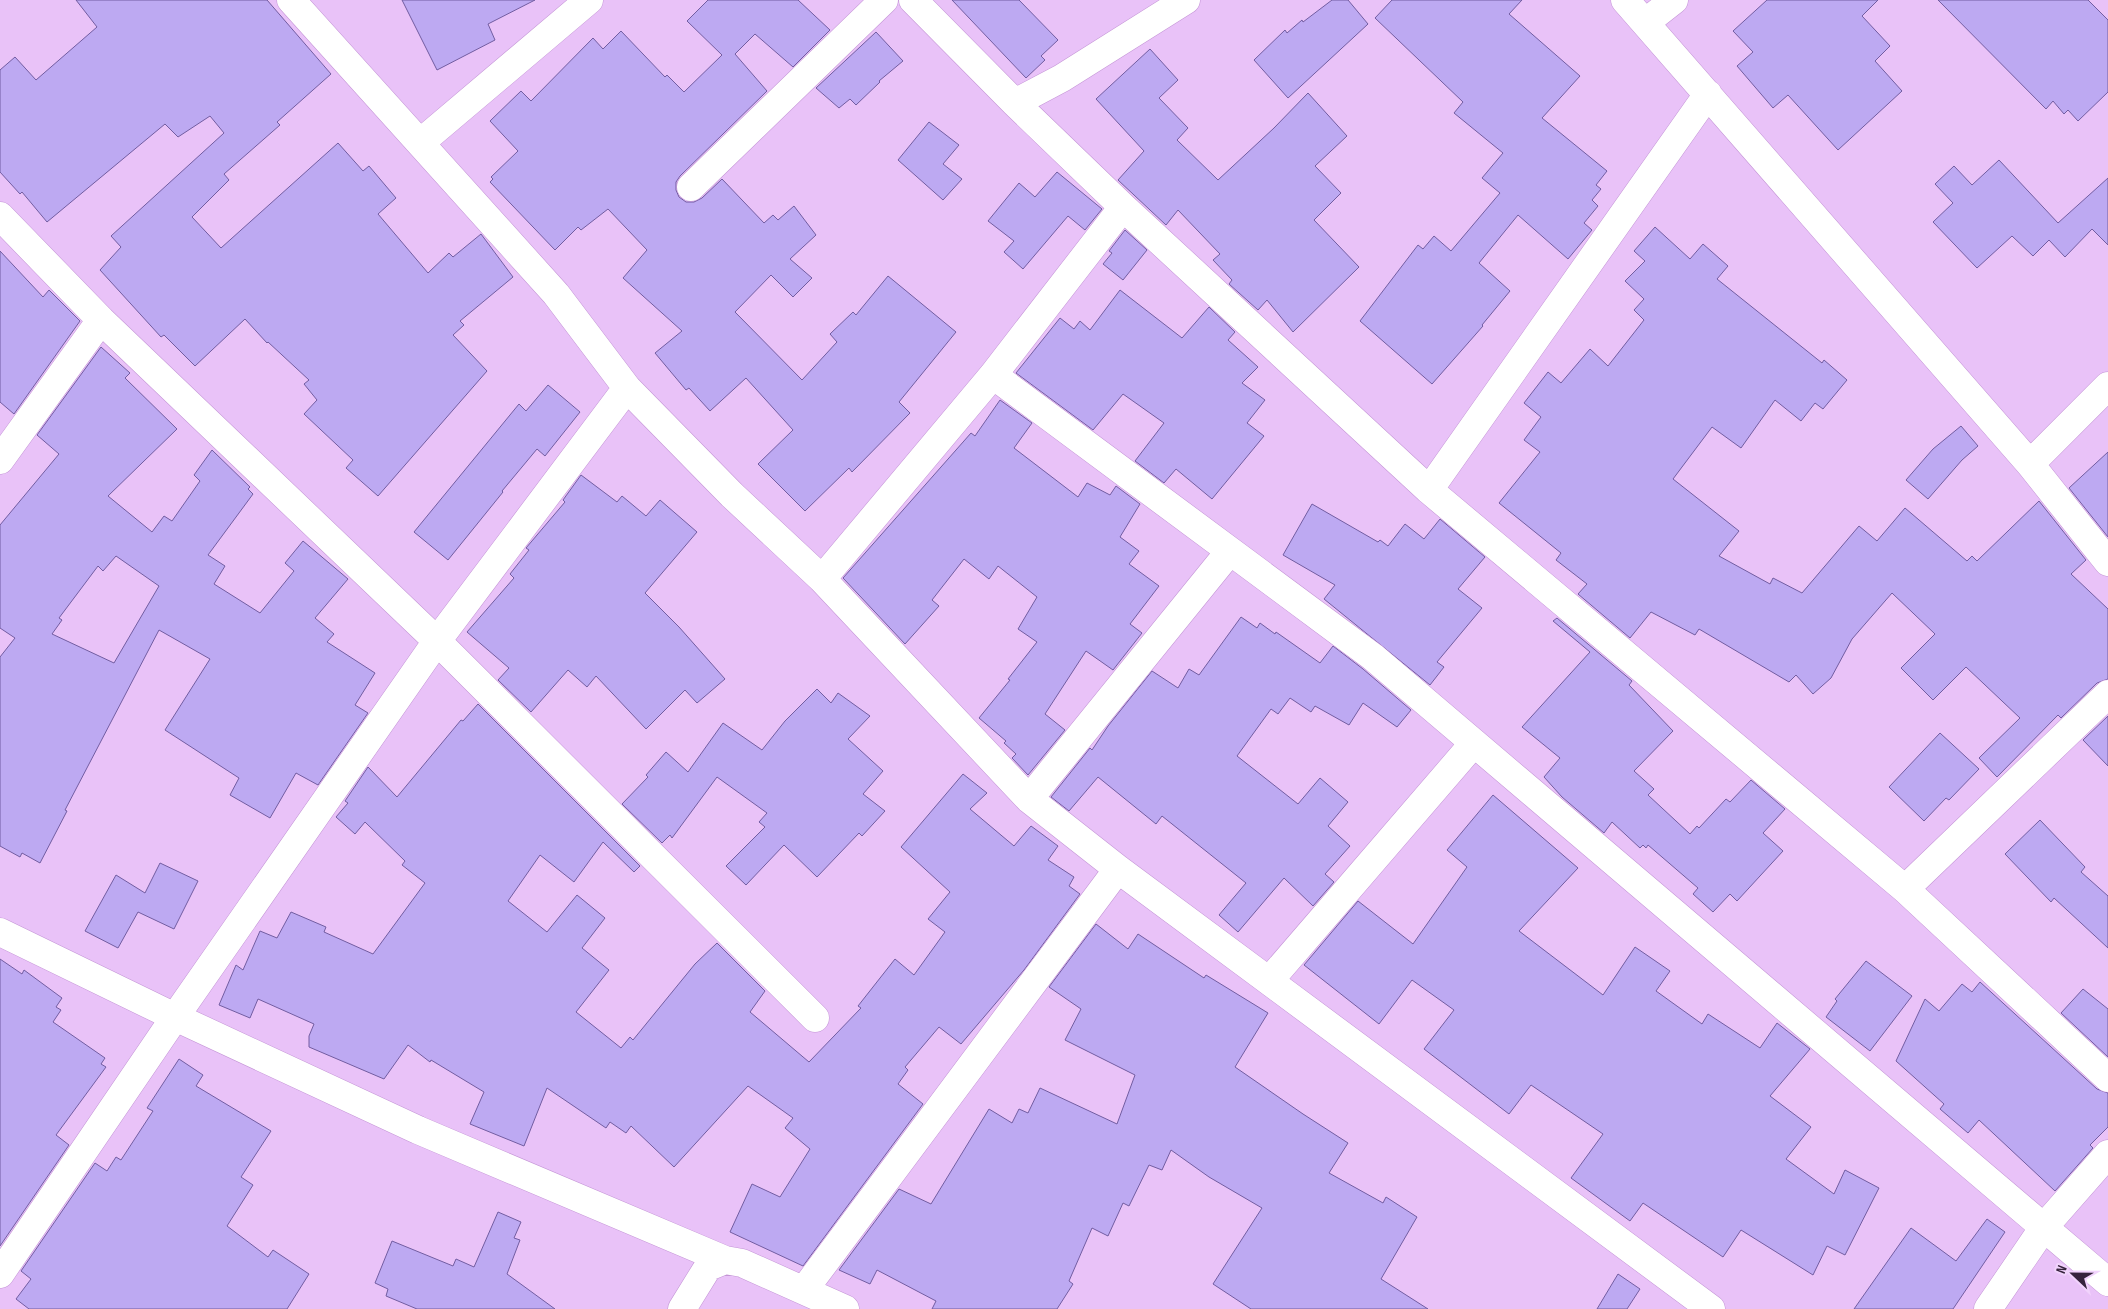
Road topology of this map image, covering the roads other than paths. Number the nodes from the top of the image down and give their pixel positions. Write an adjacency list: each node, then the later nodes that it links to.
1 (291, 0): 11 (street)
2 (589, 0): 11 (street)
3 (884, 0): 12 (street)
4 (913, 0): 10 (street)
5 (1186, 0): 10 (street)
6 (1625, 0): 8 (street)
7 (1674, 0): 8 (street)
8 (1646, 22): 9 (street)
9 (1708, 94): 20 (street); 21 (street)
10 (1014, 103): 13 (street)
11 (420, 143): 18 (street)
12 (691, 187)
13 (1123, 207): 16 (street); 21 (street)
14 (0, 216): 15 (street)
15 (101, 320): 19 (street); 25 (street)
16 (993, 375): 22 (street); 24 (street)
17 (2108, 386): 20 (street)
18 (627, 388): 24 (street); 25 (street)
19 (0, 460)
20 (2030, 464): 23 (street)
21 (1429, 490): 30 (street)
22 (1230, 551): 27 (street); 28 (street)
23 (2108, 562)
24 (822, 579): 28 (street)
25 (436, 641): 33 (street); 34 (street)
26 (2108, 694): 30 (street)
27 (1474, 743): 32 (street); 37 (street)
28 (1029, 799): 29 (street)
29 (1118, 869): 32 (street); 41 (street)
30 (1905, 889): 35 (street)
31 (0, 932): 33 (street)
32 (1270, 981): 44 (street)
33 (175, 1017): 38 (street); 39 (street)
34 (815, 1018)
35 (2108, 1078)
36 (2108, 1154): 37 (street)
37 (2044, 1227): 40 (street); 45 (street)
38 (725, 1260): 41 (street); 42 (street)
39 (0, 1274)
40 (2108, 1282)
41 (804, 1290): 43 (street)
42 (682, 1309)
43 (845, 1309)
44 (1710, 1309)
45 (1988, 1309)

